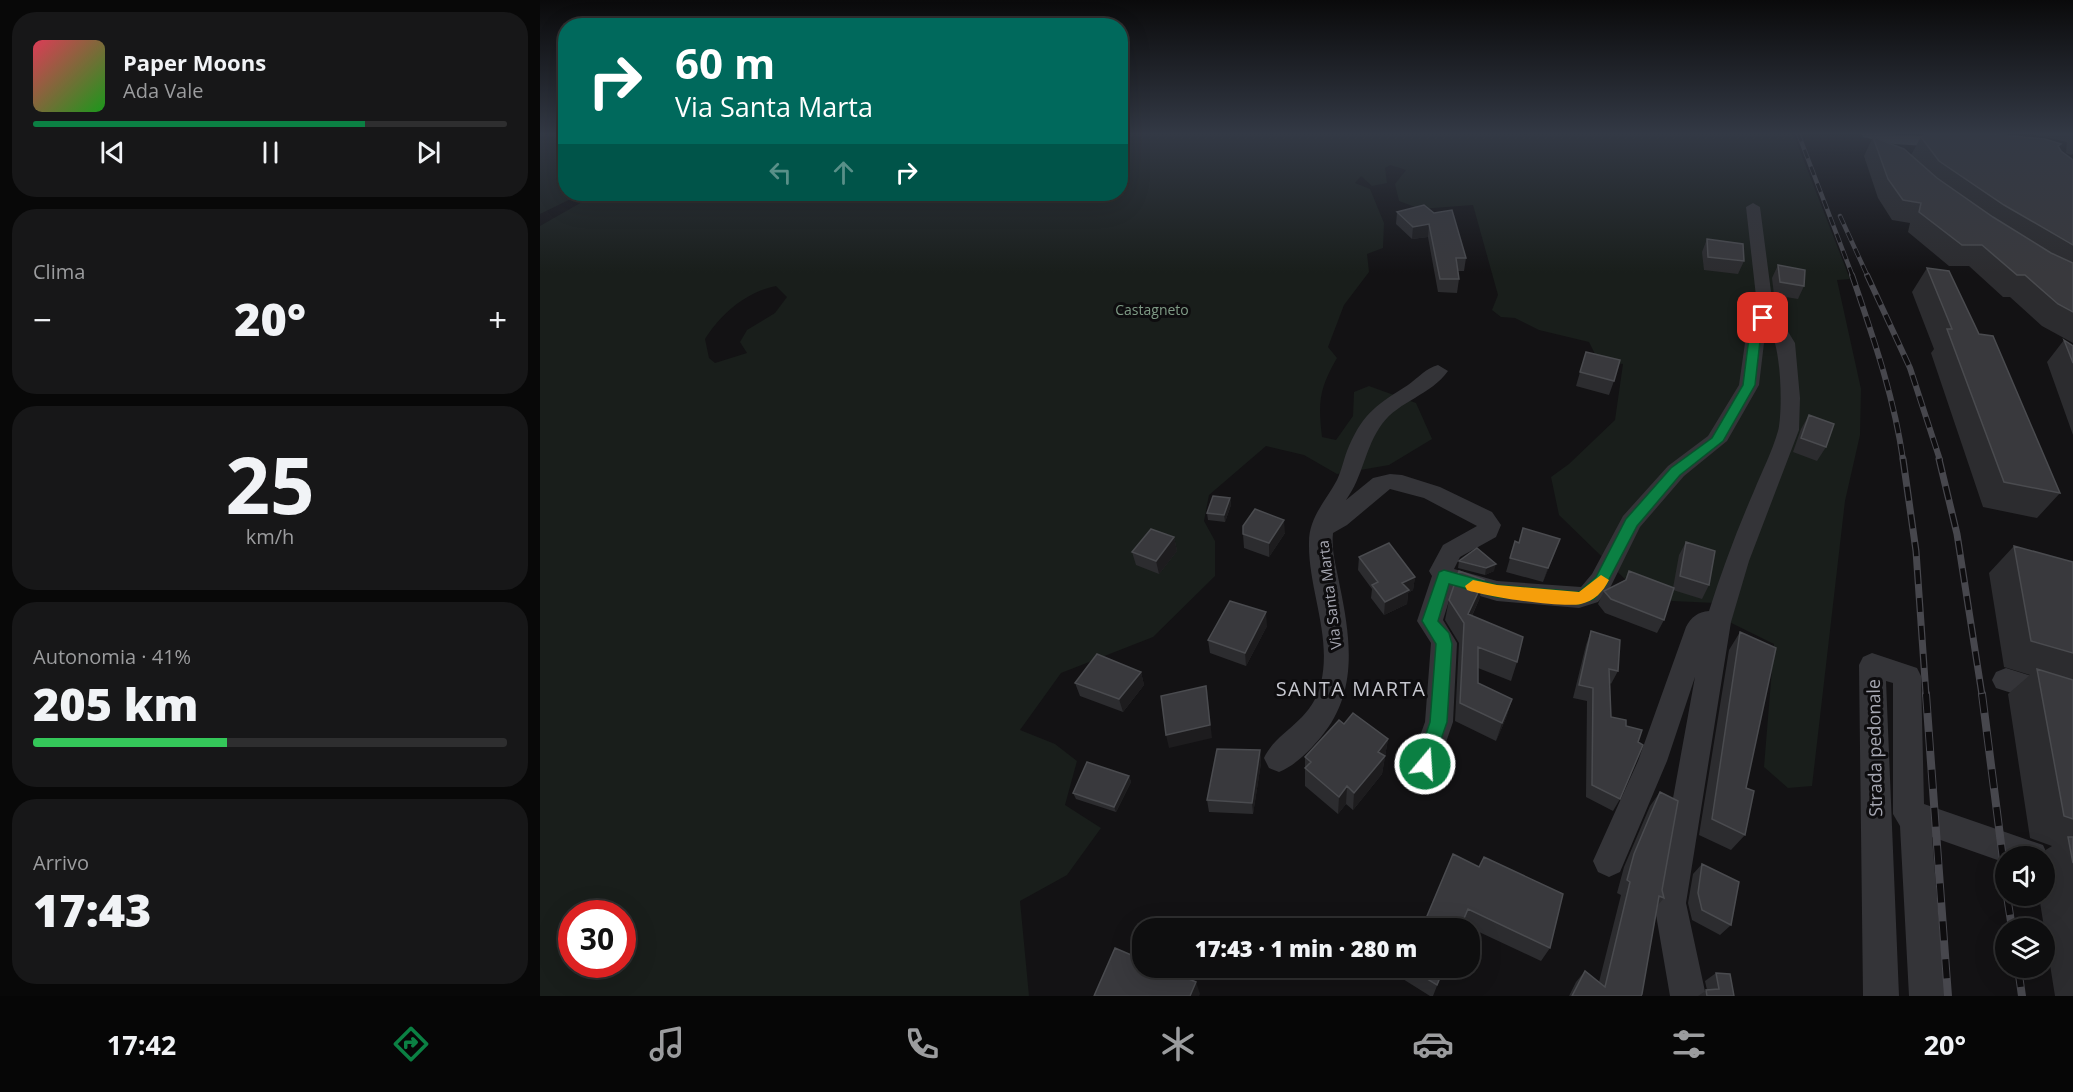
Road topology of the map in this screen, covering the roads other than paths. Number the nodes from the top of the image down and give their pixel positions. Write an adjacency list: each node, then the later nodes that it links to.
1 (1753, 207): 2 (street)
2 (1769, 319): 5 (street); 6 (street)
3 (1438, 371): 4 (street)
4 (1322, 528): 5 (street, Via Santa Marta); 9 (street, Via Santa Marta)
5 (1444, 576): 10 (street)
6 (1718, 622): 13 (street); 14 (street)
7 (2006, 680): 8 (street)
8 (2073, 701)
9 (1280, 758)
10 (1425, 764)
11 (1911, 812): 12 (street); 15 (street, Strada pedonale); 16 (street, Strada pedonale)
12 (2004, 846)
13 (1609, 861)
14 (1688, 996)
15 (1881, 996)
16 (1927, 996)

